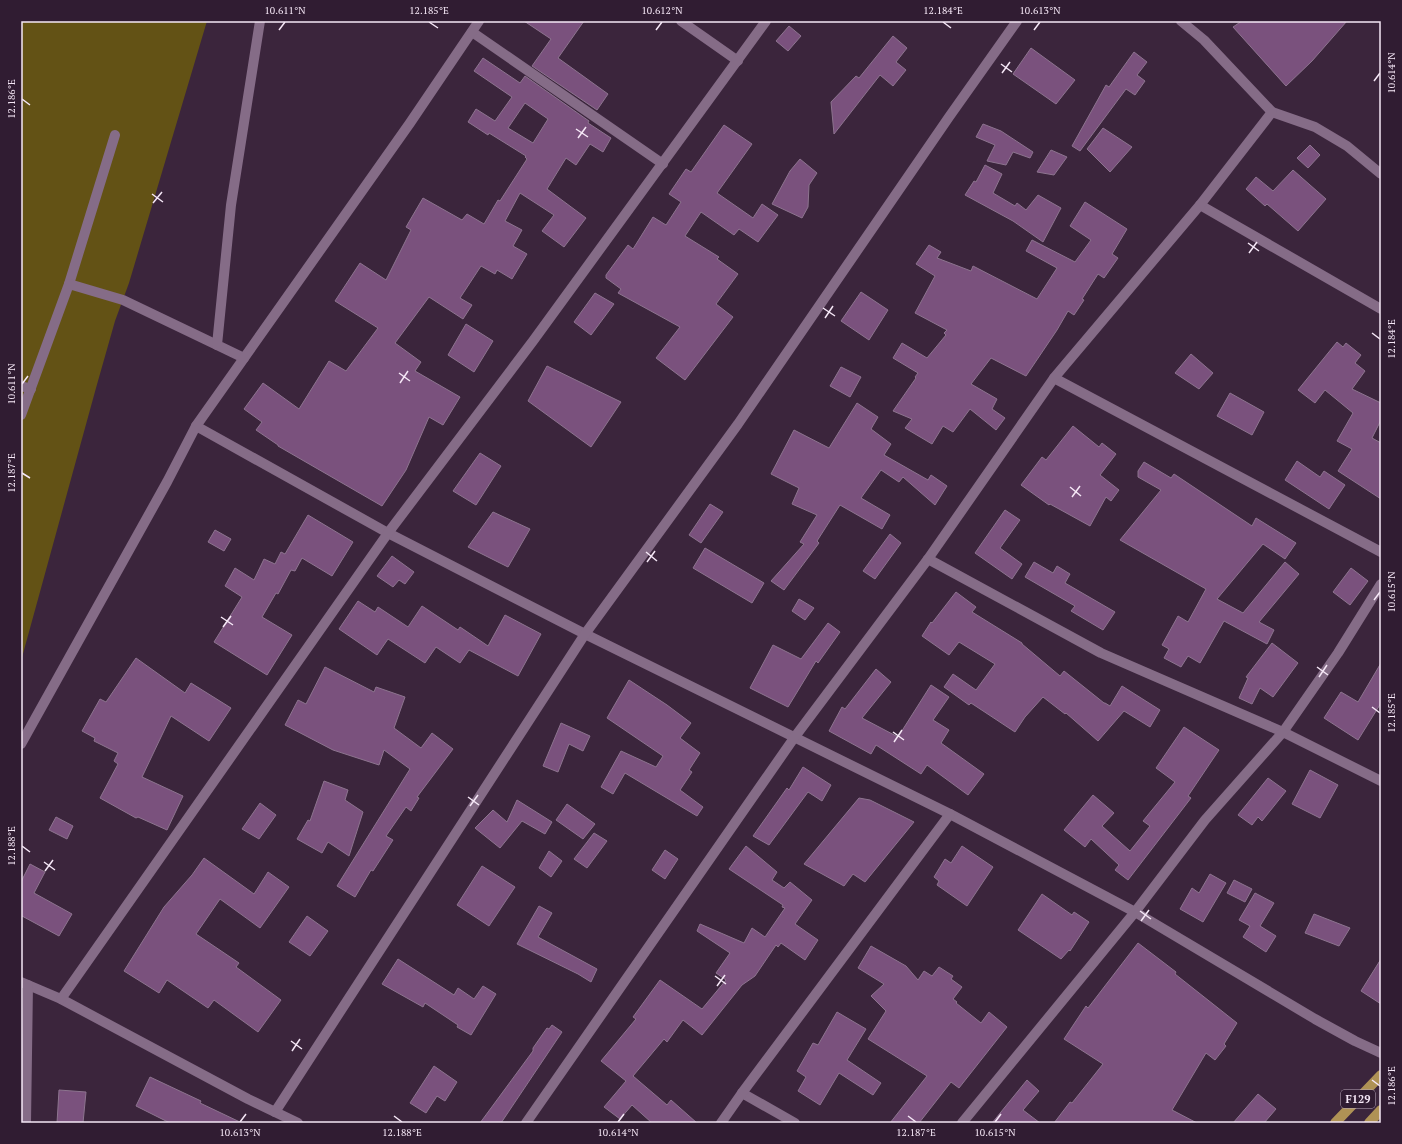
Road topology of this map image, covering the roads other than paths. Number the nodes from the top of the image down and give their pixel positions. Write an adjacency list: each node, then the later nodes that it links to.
1 (260, 21): 16 (street)
2 (479, 21): 7 (street)
3 (681, 21): 8 (street)
4 (766, 21): 8 (street)
5 (1018, 21): 26 (street)
6 (1181, 21): 9 (street)
7 (472, 32): 11 (street); 17 (street)
8 (738, 61): 11 (street)
9 (1272, 112): 12 (street); 13 (street)
10 (115, 135): 14 (street)
11 (663, 164): 22 (street)
12 (1381, 174)
13 (1200, 205): 15 (street); 18 (street)
14 (69, 284): 16 (street); 19 (street)
15 (1381, 309)
16 (217, 345): 17 (street)
17 (244, 358): 21 (street)
18 (1054, 378): 23 (street); 24 (street)
19 (26, 387): 20 (street)
20 (21, 414)
21 (196, 426): 22 (street); 29 (street)
22 (388, 533): 26 (street); 34 (street)
23 (1381, 552)
24 (928, 559): 27 (street); 28 (street)
25 (1381, 584): 27 (street)
26 (585, 634): 28 (street); 39 (street)
27 (1283, 732): 30 (street); 32 (street)
28 (794, 738): 31 (street); 42 (street)
29 (21, 744)
30 (1381, 781)
31 (950, 814): 32 (street); 37 (street)
32 (1135, 912): 35 (street); 45 (street)
33 (24, 983): 34 (street); 40 (street)
34 (60, 999): 39 (street)
35 (1381, 1053)
36 (1381, 1075): 46 (main road, F129)
37 (742, 1093): 43 (street); 44 (street)
38 (1381, 1110): 47 (main road, F129)
39 (275, 1112): 41 (street)
40 (26, 1123)
41 (298, 1123)
42 (526, 1123)
43 (721, 1123)
44 (795, 1123)
45 (962, 1123)
46 (1335, 1123)
47 (1369, 1123)

